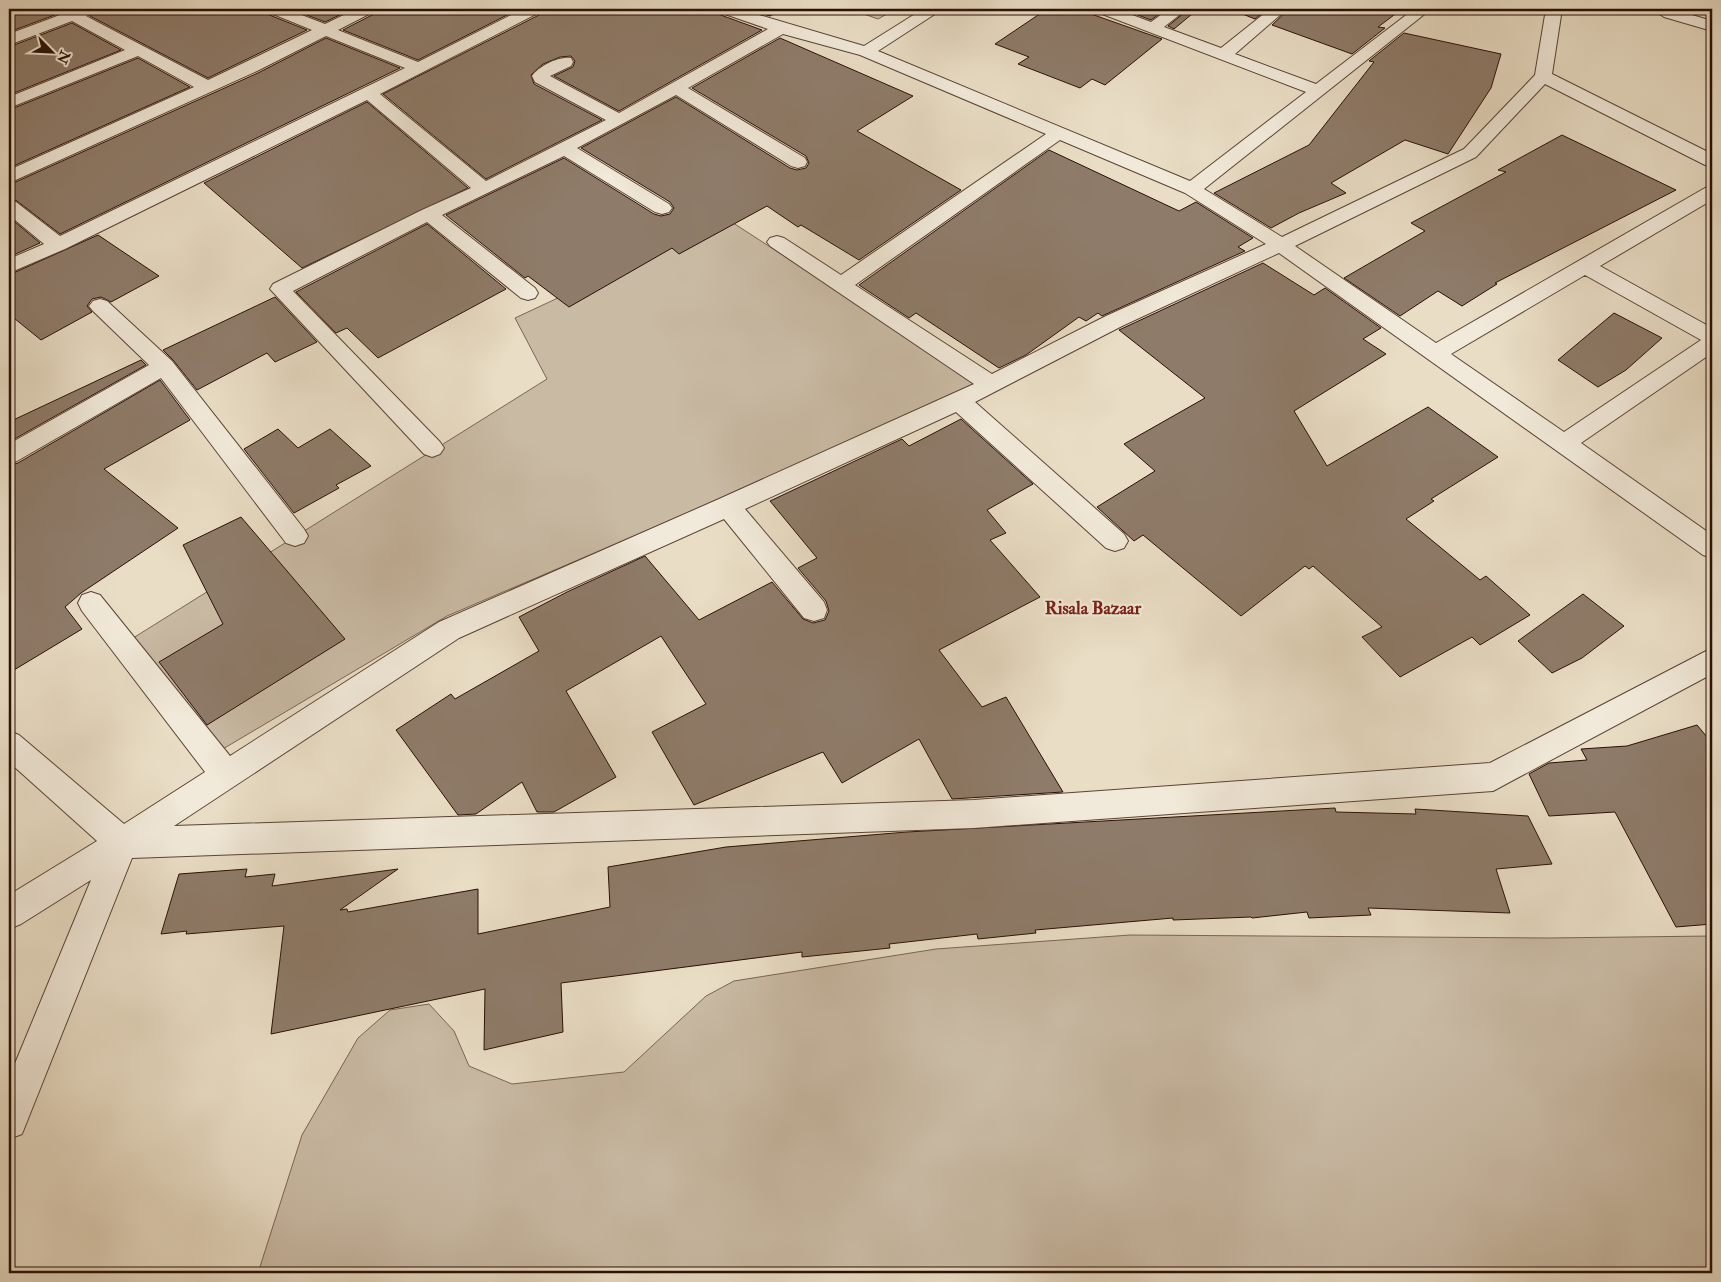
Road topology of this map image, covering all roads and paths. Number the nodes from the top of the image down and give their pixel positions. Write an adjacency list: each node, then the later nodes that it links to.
1 (89, 9): 13 (street)
2 (273, 9): 18 (street)
3 (368, 9): 18 (street)
4 (535, 9): 24 (street)
5 (724, 9): 17 (street)
6 (933, 9): 21 (street)
7 (1102, 9): 16 (street)
8 (1179, 9): 16 (street)
9 (1279, 9): 22 (street)
10 (1423, 9): 28 (street)
11 (1569, 9): 14 (street)
12 (1660, 9): 15 (street)
13 (73, 15): 19 (street); 20 (street)
14 (1552, 18): 25 (street)
15 (1712, 26)
16 (1154, 27): 22 (street)
17 (781, 28): 21 (street); 27 (street)
18 (324, 30): 24 (street); 26 (street)
19 (9, 40)
20 (139, 50): 26 (street); 30 (street)
21 (866, 52): 32 (street)
22 (1223, 55): 28 (street)
23 (565, 62): 31 (street)
24 (419, 68): 29 (street)
25 (1543, 76): 34 (street); 45 (street)
26 (207, 87): 36 (street)
27 (677, 88): 31 (street); 35 (street)
28 (1318, 91): 38 (street)
29 (369, 92): 37 (street); 44 (street)
30 (9, 103)
31 (619, 120): 33 (street)
32 (1059, 133): 38 (street); 48 (street)
33 (564, 148): 37 (street); 41 (street)
34 (1712, 160)
35 (798, 162)
36 (9, 177)
37 (484, 190): 42 (street)
38 (1192, 190): 45 (street)
39 (1712, 192): 46 (street)
40 (9, 206): 44 (street)
41 (662, 208)
42 (429, 214): 49 (street); 58 (street)
43 (777, 242): 48 (street)
44 (58, 245): 47 (street)
45 (1282, 245): 53 (street); 55 (street)
46 (1587, 266): 51 (street); 53 (street)
47 (9, 267)
48 (842, 285): 55 (street)
49 (528, 293)
50 (100, 306): 54 (street)
51 (1712, 338)
52 (1712, 343): 57 (street)
53 (1434, 354): 57 (street)
54 (164, 366): 59 (street); 61 (street)
55 (990, 384): 56 (street)
56 (959, 401): 60 (street); 62 (street)
57 (1564, 444): 63 (street)
58 (432, 448)
59 (9, 455)
60 (728, 506): 65 (street); 68 (street)
61 (295, 536)
62 (1115, 541)
63 (1712, 548)
64 (91, 603): 68 (street)
65 (814, 610)
66 (1712, 660): 69 (street)
67 (9, 744): 69 (street)
68 (226, 775): 69 (street)
69 (122, 843): 70 (street); 71 (street)
70 (9, 913)
71 (9, 1122)

